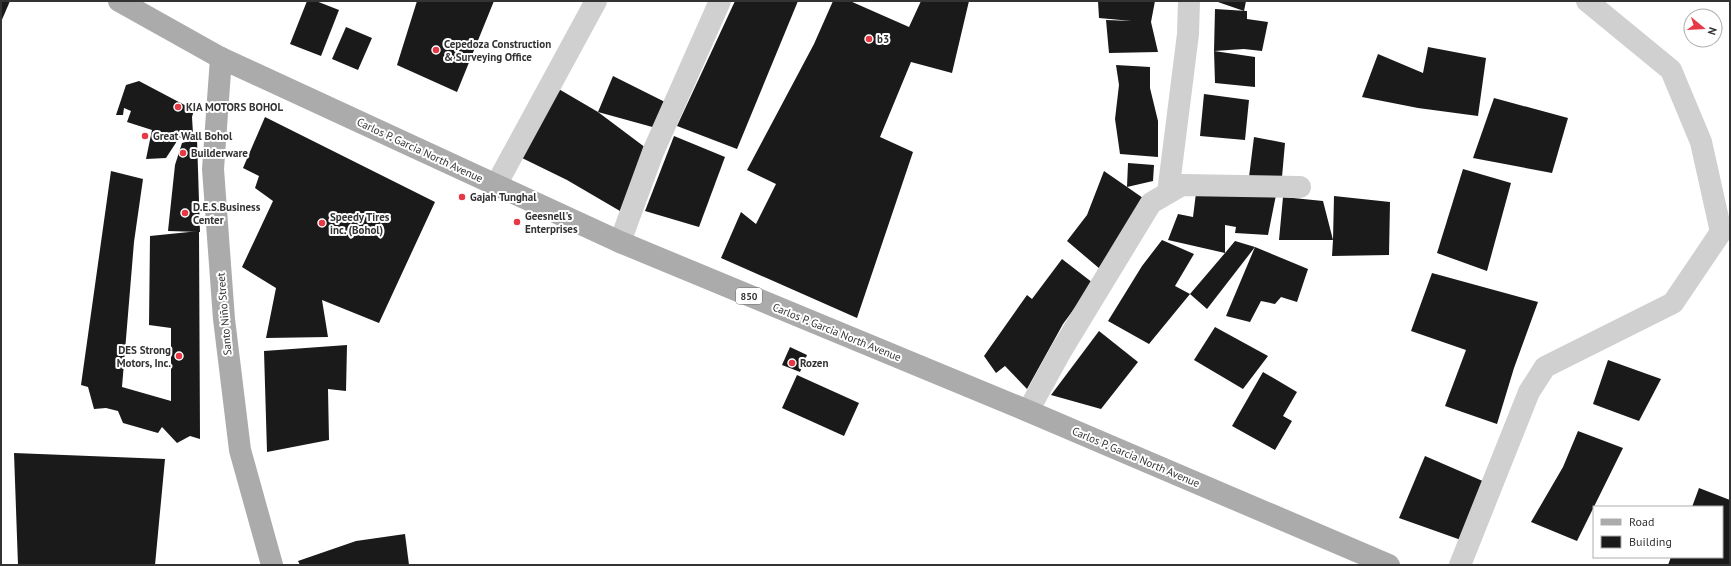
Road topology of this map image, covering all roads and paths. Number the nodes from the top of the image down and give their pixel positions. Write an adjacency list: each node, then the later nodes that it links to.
1 (119, 1): 6 (main road, Carlos P. Garcia North Avenue / 850)
2 (596, 1): 7 (street)
3 (720, 1): 10 (street)
4 (1189, 1): 9 (street)
5 (1587, 1): 14 (street)
6 (220, 58): 7 (main road, Carlos P. Garcia North Avenue / 850); 12 (main road, Santo Niño Street)
7 (496, 185): 10 (main road, Carlos P. Garcia North Avenue / 850)
8 (1300, 187): 9 (street)
9 (1168, 193): 11 (street)
10 (620, 242): 11 (main road, Carlos P. Garcia North Avenue / 850)
11 (1028, 411): 13 (main road, Carlos P. Garcia North Avenue / 850)
12 (272, 565)
13 (1390, 565)
14 (1460, 565)

